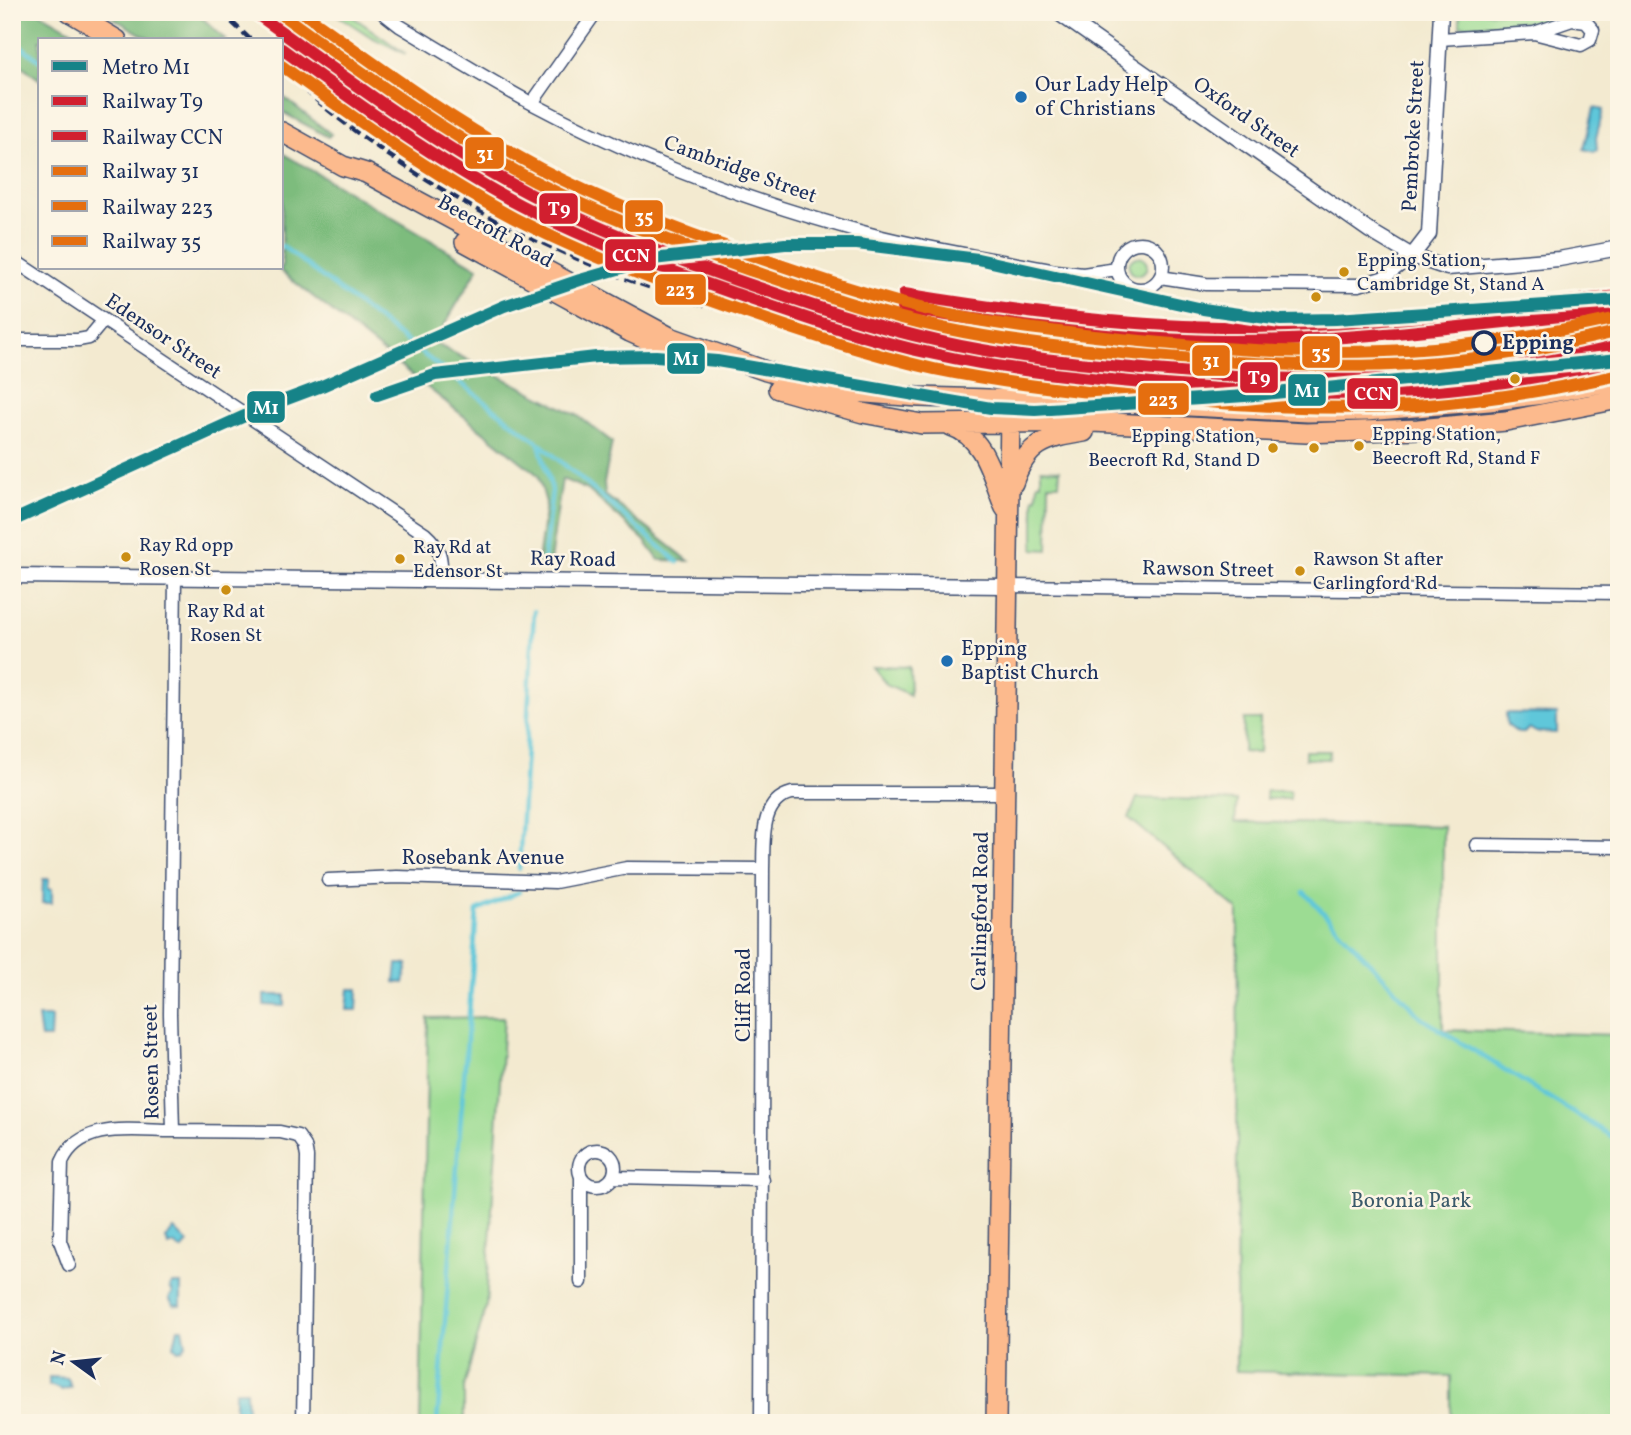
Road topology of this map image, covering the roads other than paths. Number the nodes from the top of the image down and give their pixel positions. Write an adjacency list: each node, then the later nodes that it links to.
1 (70, 12): 7 (main road)
2 (382, 12): 9 (street, Cambridge Street)
3 (596, 12): 9 (street)
4 (1057, 12): 13 (street, Oxford Street)
5 (1441, 12): 8 (street, Pembroke Street)
6 (1534, 33): 8 (street)
7 (114, 38)
8 (1440, 39): 13 (street, Pembroke Street)
9 (532, 103): 15 (street, Cambridge Street)
10 (284, 133): 11 (main road, Beecroft Road)
11 (343, 166): 20 (main road, Beecroft Road); 22 (main road, Beecroft Road)
12 (1619, 248): 13 (street, Oxford Street)
13 (1412, 256): 16 (street)
14 (12, 259): 17 (street, Edensor Street)
15 (1117, 269): 16 (street); 16 (street)
16 (1160, 277)
17 (103, 321): 18 (street); 28 (street, Edensor Street)
18 (12, 340)
19 (1619, 380): 20 (main road, Beecroft Road)
20 (1010, 399): 23 (main road, Carlingford Road)
21 (1619, 399): 24 (main road, Beecroft Road)
22 (937, 424): 23 (main road, Beecroft Road); 25 (main road)
23 (1009, 424): 24 (main road, Beecroft Road); 25 (main road, Carlingford Road)
24 (1135, 425): 25 (main road)
25 (1008, 516): 29 (main road, Carlingford Road)
26 (12, 576): 27 (street, Ray Road)
27 (175, 577): 28 (street, Ray Road); 36 (street, Rosen Street)
28 (441, 579): 29 (street, Ray Road)
29 (1006, 586): 30 (street, Rawson Street); 31 (main road, Carlingford Road)
30 (1619, 593)
31 (1004, 793): 34 (street, Cliff Road); 44 (main road, Carlingford Road)
32 (1476, 845): 33 (street)
33 (1619, 847)
34 (763, 869): 35 (street, Rosebank Avenue); 39 (street, Cliff Road)
35 (328, 880)
36 (173, 1131): 40 (street); 42 (street, Rosen Street)
37 (612, 1177): 38 (street); 38 (street); 39 (street)
38 (581, 1178): 41 (street)
39 (763, 1180): 43 (street, Cliff Road)
40 (69, 1265)
41 (580, 1282)
42 (303, 1423)
43 (761, 1423)
44 (996, 1423)

